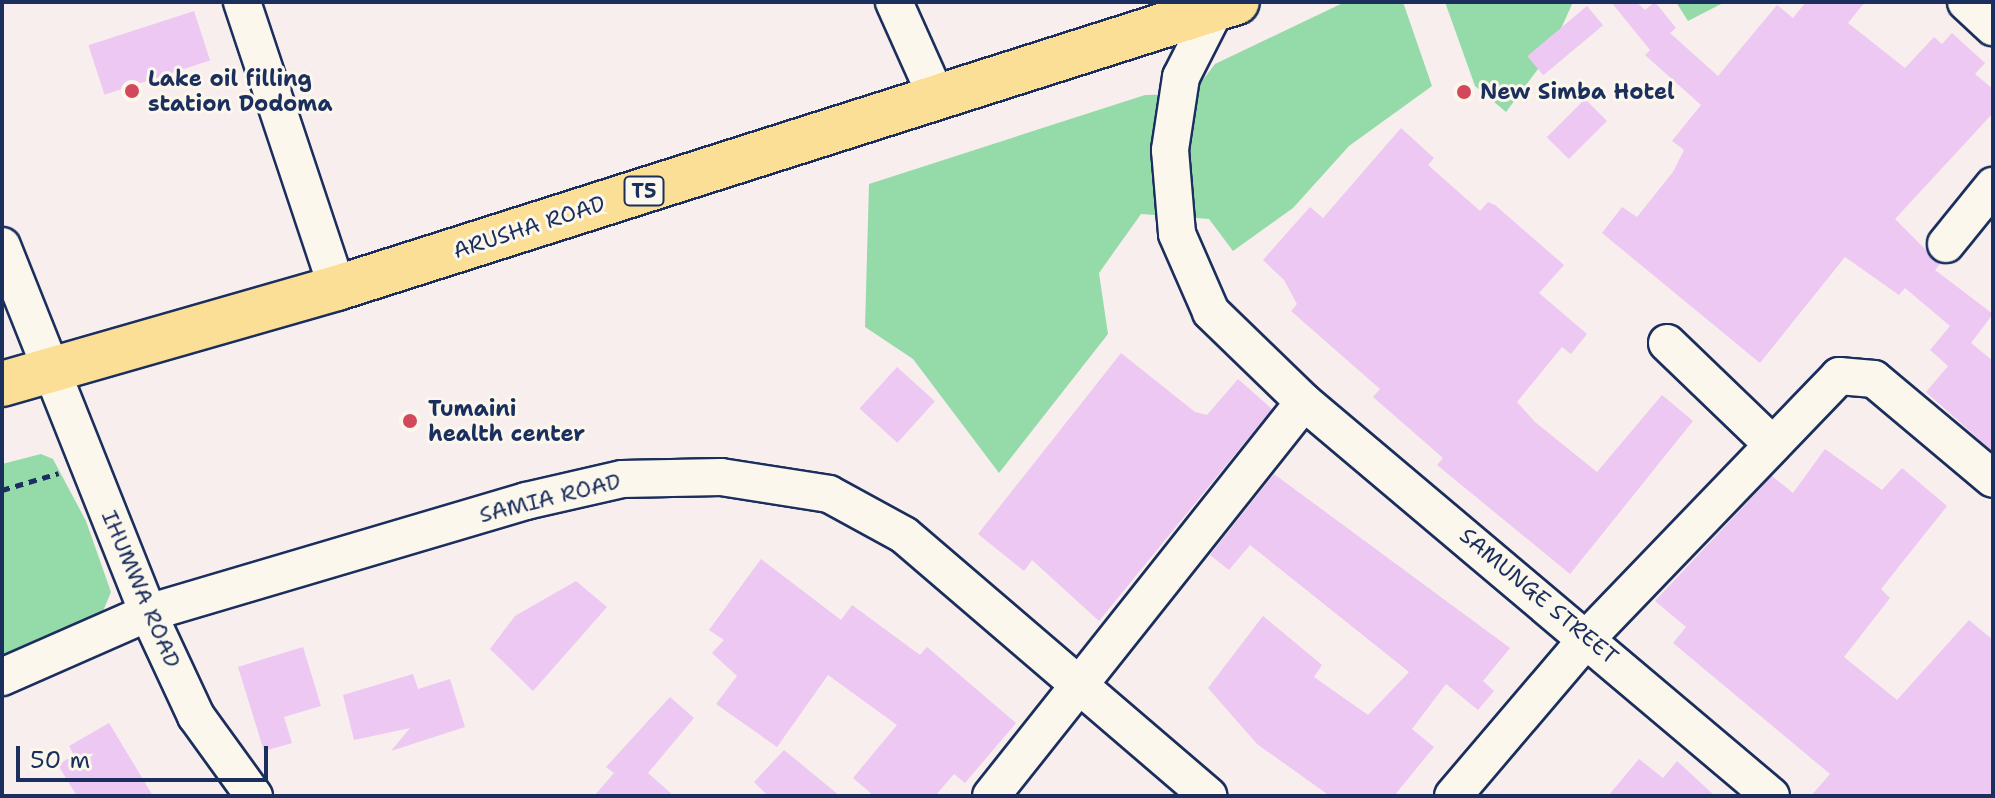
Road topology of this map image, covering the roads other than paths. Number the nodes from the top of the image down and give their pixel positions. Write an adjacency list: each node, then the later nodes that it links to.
1 (242, 2): 10 (street)
2 (894, 2): 6 (street)
3 (1966, 2): 5 (street)
4 (1226, 7): 6 (highway, ARUSHA ROAD / T5); 14 (street, SAMUNGE STREET)
5 (1993, 27)
6 (936, 96): 10 (highway, ARUSHA ROAD / T5)
7 (1993, 186): 8 (street)
8 (1946, 244)
9 (2, 246): 12 (street, IHUMWA ROAD)
10 (337, 288): 12 (highway, ARUSHA ROAD / T5)
11 (1667, 343): 15 (street)
12 (48, 370): 13 (highway, ARUSHA ROAD / T5); 17 (street, IHUMWA ROAD)
13 (2, 384)
14 (1304, 402): 18 (street, SAMUNGE STREET); 20 (street)
15 (1772, 444): 16 (street); 18 (street)
16 (1993, 479)
17 (148, 613): 19 (street, SAMIA ROAD); 20 (street, SAMIA ROAD); 21 (street, IHUMWA ROAD)
18 (1589, 636): 24 (street); 25 (street, SAMUNGE STREET)
19 (2, 677)
20 (1079, 682): 22 (street); 23 (street, SAMIA ROAD)
21 (254, 796)
22 (991, 796)
23 (1209, 796)
24 (1453, 796)
25 (1771, 796)

